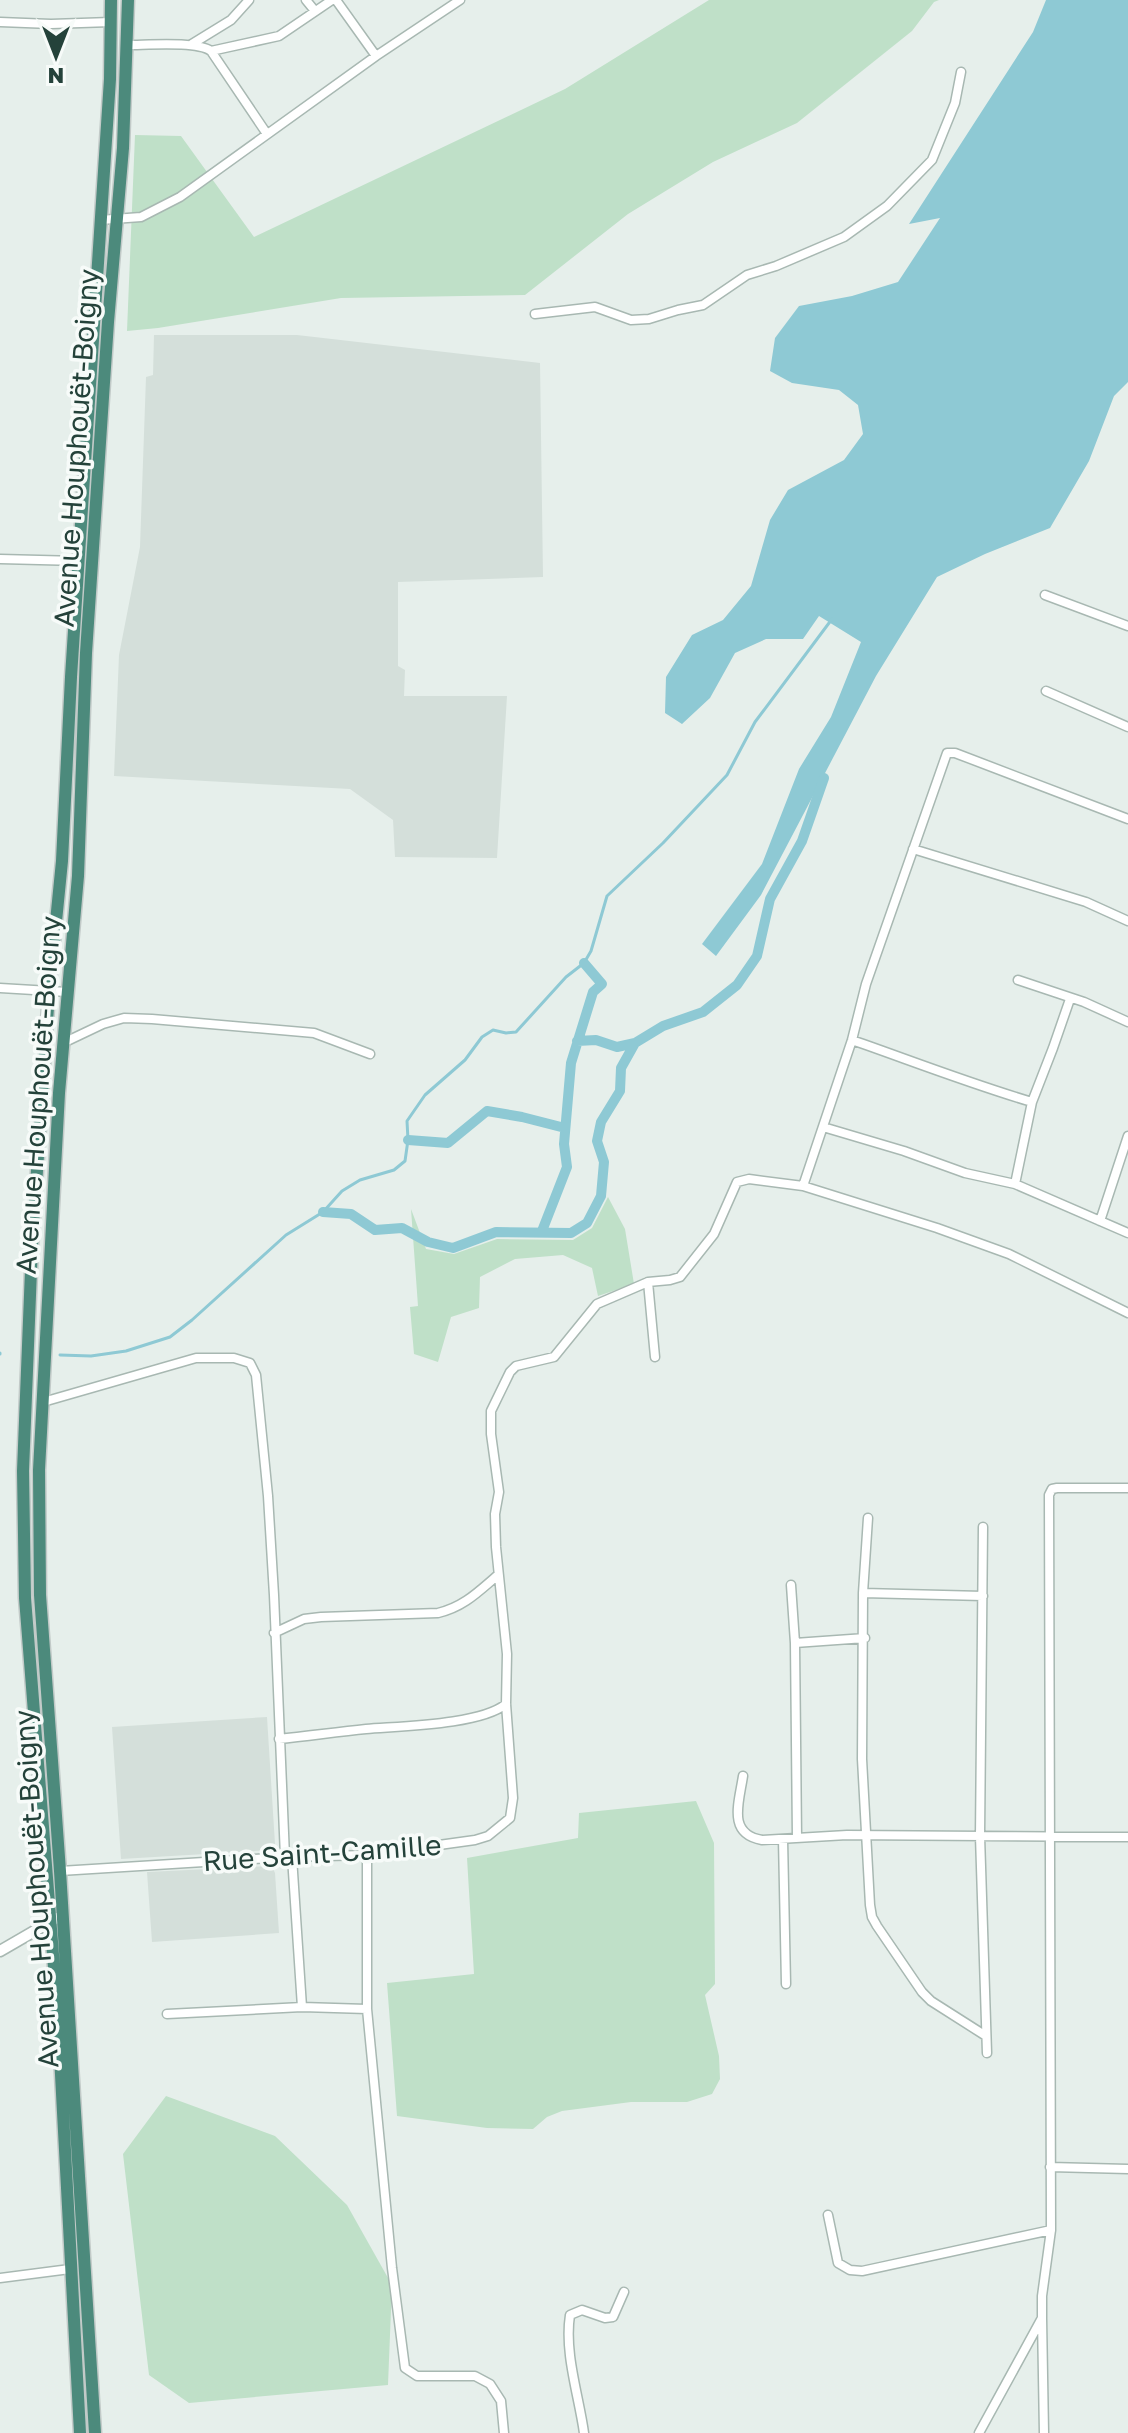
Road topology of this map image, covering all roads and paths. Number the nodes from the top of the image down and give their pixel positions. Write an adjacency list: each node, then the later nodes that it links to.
1 (111, 0): 9 (highway, Avenue Houphouët-Boigny)
2 (128, 0): 11 (highway, Avenue Houphouët-Boigny)
3 (249, 0): 10 (street)
4 (306, 0): 7 (street)
5 (334, 0): 7 (street); 13 (street)
6 (460, 0): 13 (street)
7 (315, 11): 12 (street)
8 (0, 22): 9 (street)
9 (111, 22): 16 (highway, Avenue Houphouët-Boigny)
10 (192, 44): 11 (street); 12 (street)
11 (127, 45): 17 (highway, Avenue Houphouët-Boigny)
12 (211, 51): 15 (street)
13 (376, 56): 15 (street)
14 (961, 72): 18 (street)
15 (267, 134): 17 (street)
16 (100, 220): 17 (street); 20 (highway, Avenue Houphouët-Boigny)
17 (116, 220): 31 (highway, Avenue Houphouët-Boigny)
18 (535, 314)
19 (0, 559): 20 (street)
20 (79, 561): 30 (highway, Avenue Houphouët-Boigny)
21 (1045, 595): 22 (street)
22 (1128, 626)
23 (1046, 691): 24 (street)
24 (1128, 727)
25 (1128, 819): 26 (street)
26 (913, 849): 27 (street); 34 (street)
27 (1128, 921)
28 (1018, 980): 32 (street)
29 (0, 988): 30 (street)
30 (49, 992): 31 (street); 70 (highway, Avenue Houphouët-Boigny)
31 (67, 992): 35 (highway, Avenue Houphouët-Boigny)
32 (1070, 999): 33 (street); 37 (street)
33 (1128, 1022)
34 (852, 1040): 37 (street); 38 (street)
35 (63, 1043): 36 (street); 47 (highway, Avenue Houphouët-Boigny)
36 (370, 1054)
37 (1032, 1102): 40 (street)
38 (823, 1127): 40 (street); 41 (street)
39 (1128, 1136): 42 (street)
40 (1015, 1184): 42 (street)
41 (803, 1186): 44 (street); 45 (street)
42 (1100, 1221): 43 (street)
43 (1128, 1233)
44 (648, 1282): 46 (street); 51 (street)
45 (1128, 1313)
46 (655, 1357)
47 (43, 1402): 55 (street); 69 (highway, Avenue Houphouët-Boigny)
48 (1128, 1488): 61 (street)
49 (868, 1518): 53 (street)
50 (983, 1527): 54 (street)
51 (498, 1575): 55 (street); 58 (street)
52 (791, 1585): 57 (street)
53 (863, 1593): 54 (street); 56 (street)
54 (983, 1596): 63 (street)
55 (274, 1633): 59 (street)
56 (865, 1638): 57 (street); 62 (street)
57 (795, 1643): 65 (street)
58 (506, 1704): 59 (street); 67 (street, Rue Saint-Camille)
59 (279, 1739): 68 (street)
60 (743, 1776): 66 (street)
61 (1049, 1835): 63 (street); 64 (street); 78 (street)
62 (866, 1836): 63 (street); 65 (street); 76 (street)
63 (980, 1836): 76 (street)
64 (1128, 1837)
65 (797, 1838): 66 (street)
66 (783, 1839): 72 (street)
67 (367, 1855): 68 (street, Rue Saint-Camille); 74 (street)
68 (288, 1857): 69 (street, Rue Saint-Camille); 73 (street)
69 (60, 1871): 70 (highway, Avenue Houphouët-Boigny)
70 (56, 1918): 71 (street); 82 (highway, Avenue Houphouët-Boigny); 87 (highway, Avenue Houphouët-Boigny)
71 (0, 1951)
72 (786, 1984)
73 (302, 2007): 74 (street); 75 (street)
74 (367, 2009): 88 (street)
75 (167, 2014)
76 (986, 2036): 77 (street)
77 (987, 2053)
78 (1050, 2167): 79 (street); 81 (street)
79 (1128, 2169)
80 (828, 2215): 81 (street)
81 (1051, 2230): 85 (street)
82 (70, 2269): 83 (street); 86 (highway, Avenue Houphouët-Boigny)
83 (0, 2278)
84 (624, 2292): 89 (street)
85 (1042, 2318): 90 (street); 91 (street)
86 (80, 2433)
87 (95, 2433)
88 (504, 2433)
89 (584, 2433)
90 (979, 2433)
91 (1044, 2433)

